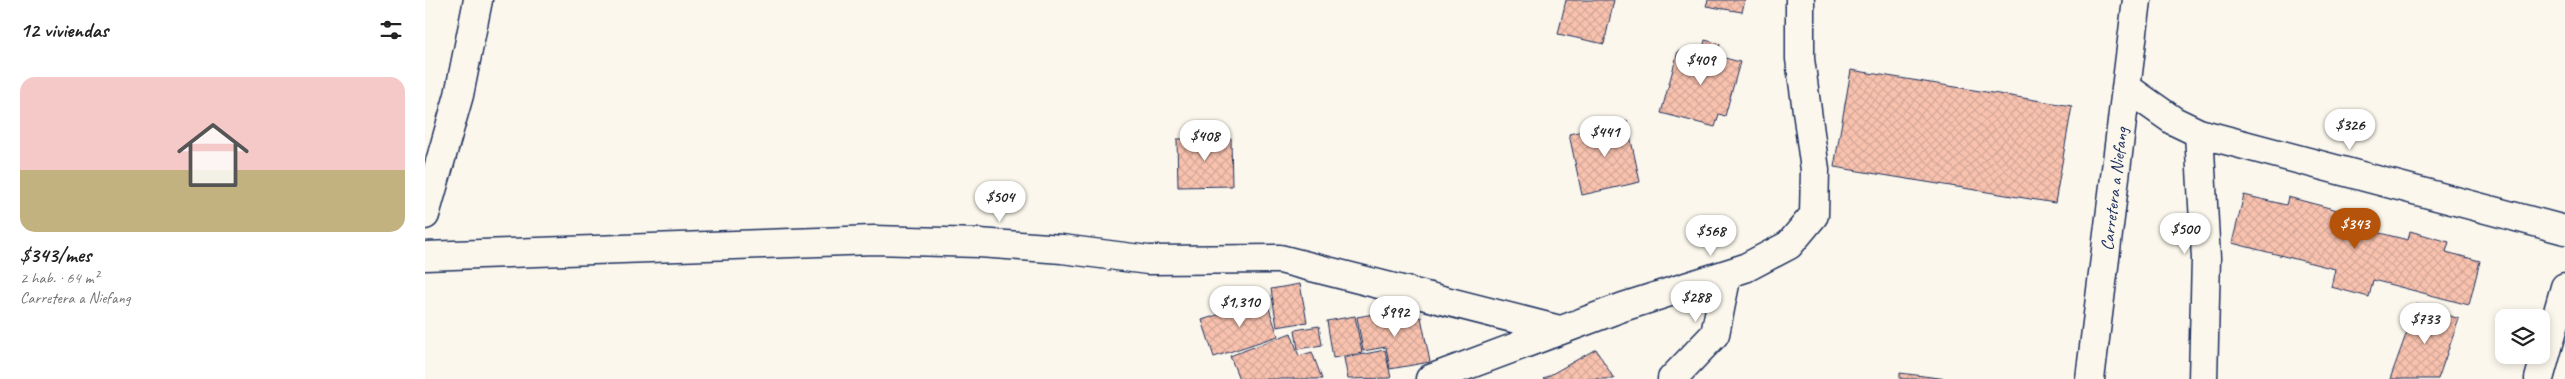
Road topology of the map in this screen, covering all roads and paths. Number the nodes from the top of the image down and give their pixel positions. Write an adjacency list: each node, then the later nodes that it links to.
1 (478, 0): 6 (street)
2 (1800, 0): 9 (street)
3 (2137, 0): 4 (street, Carretera a Niefang)
4 (2127, 88): 5 (street); 14 (street, Carretera a Niefang)
5 (2199, 133): 7 (street); 15 (street)
6 (425, 215)
7 (2565, 230)
8 (425, 256): 11 (street)
9 (1727, 274): 11 (street); 13 (street)
10 (2565, 287): 16 (street)
11 (1560, 330): 12 (street)
12 (1430, 379)
13 (1672, 379)
14 (2090, 379)
15 (2203, 379)
16 (2539, 379)

